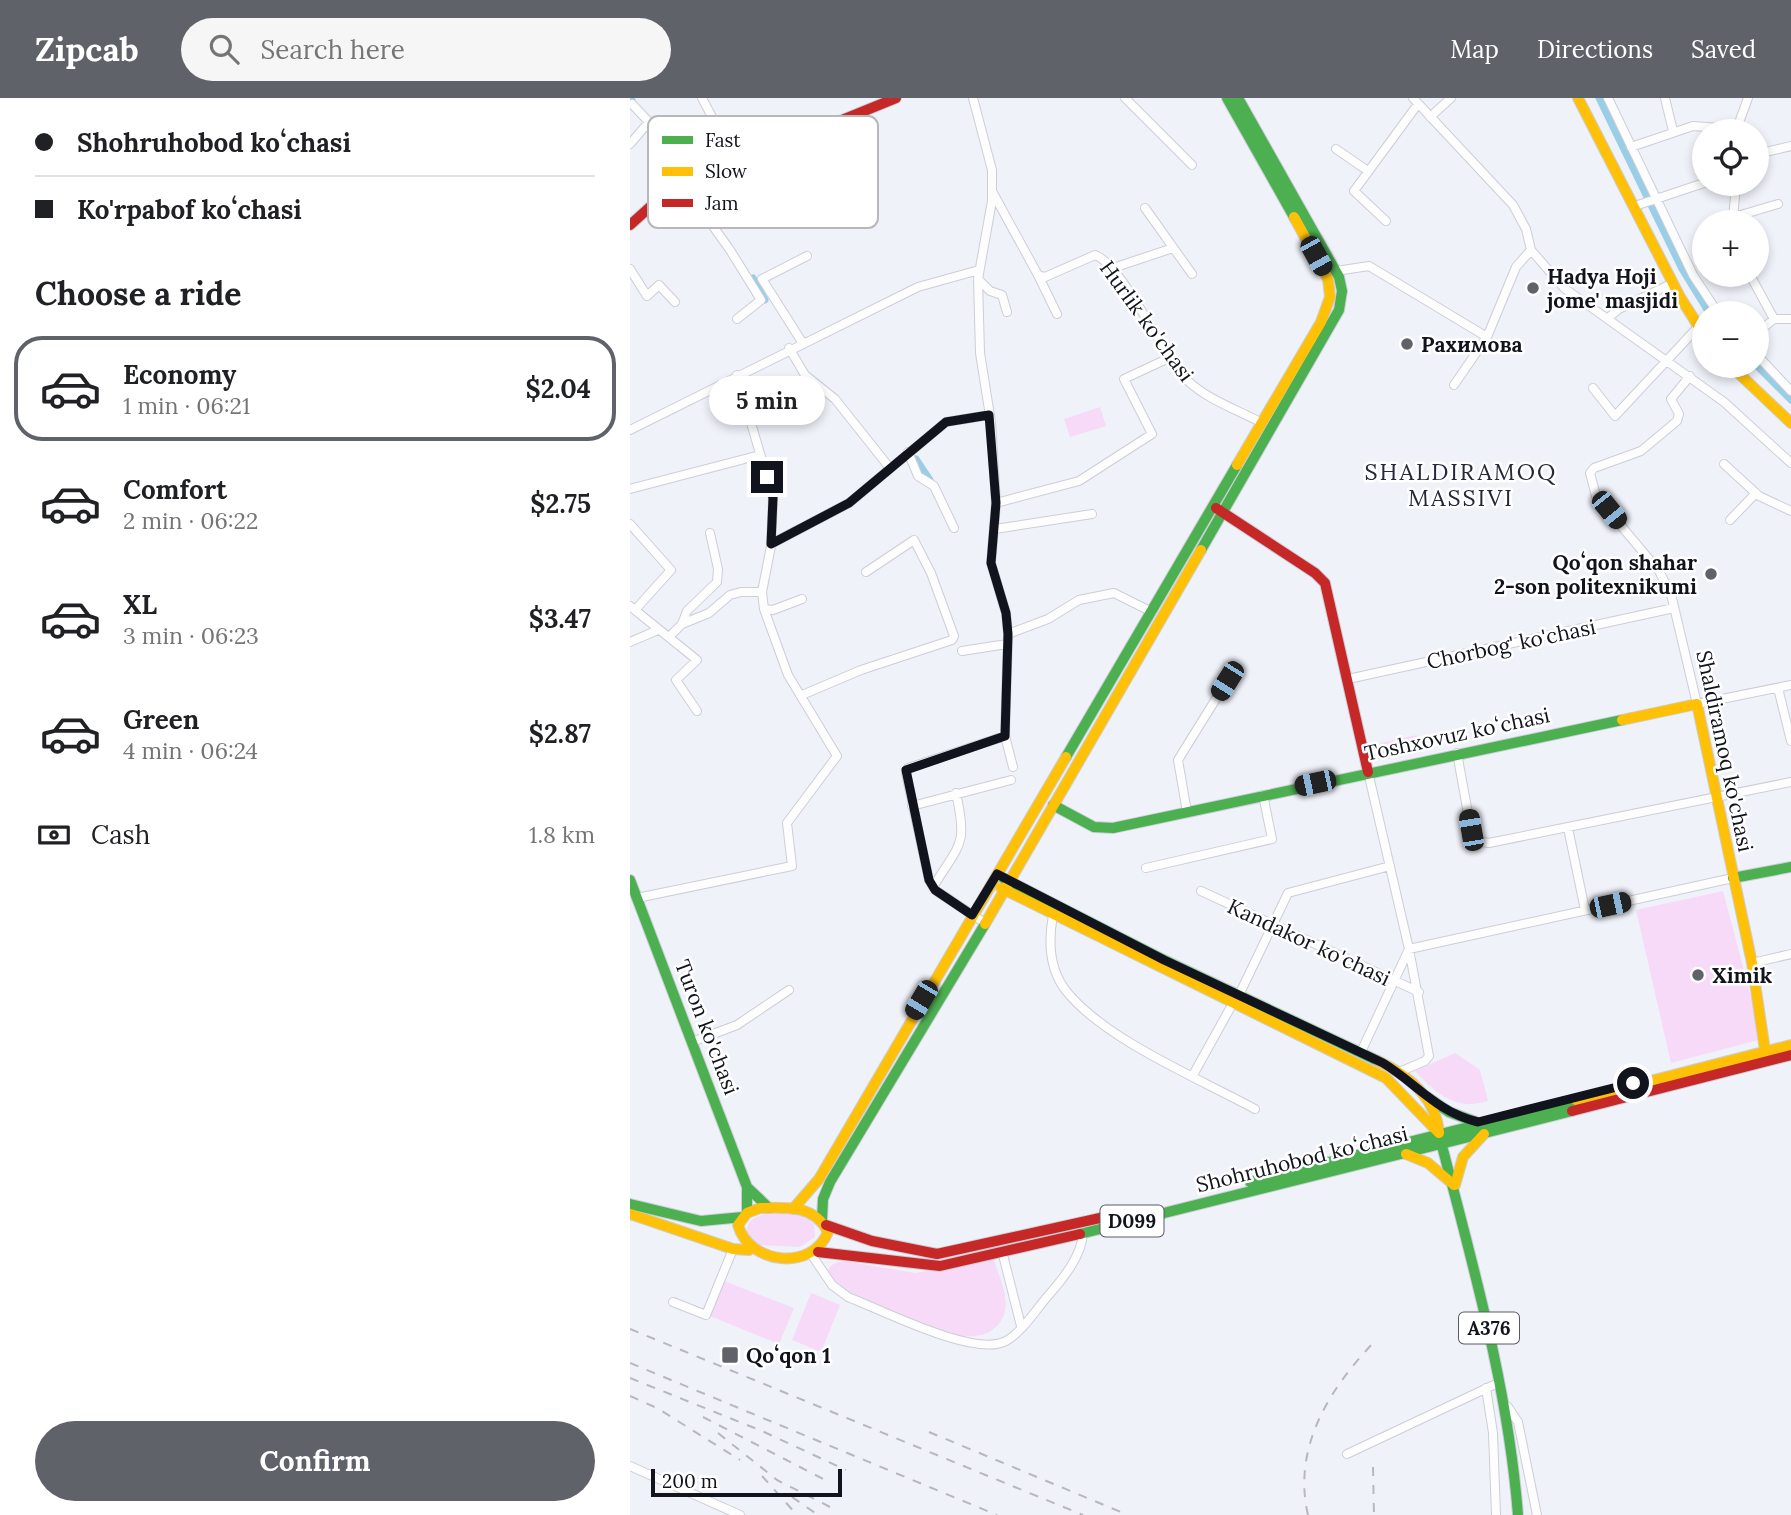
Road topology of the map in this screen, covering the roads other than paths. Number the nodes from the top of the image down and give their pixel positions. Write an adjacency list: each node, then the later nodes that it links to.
1 (641, 98): 14 (street)
2 (702, 98): 15 (street)
3 (973, 98): 31 (street)
4 (1227, 98): 76 (main road)
5 (1238, 98): 46 (main road)
6 (1451, 98): 17 (street)
7 (1578, 98): 33 (main road)
8 (1608, 98): 24 (street)
9 (1665, 98): 22 (street)
10 (1748, 98): 18 (street)
11 (893, 99): 16 (main road)
12 (1129, 99): 28 (street)
13 (1416, 101): 17 (street); 29 (street)
14 (631, 102): 19 (street)
15 (712, 116)
16 (852, 116)
17 (1430, 117): 42 (street)
18 (1739, 119)
19 (648, 121)
20 (648, 123): 23 (street)
21 (1692, 126): 22 (street)
22 (1673, 131): 24 (street)
23 (630, 144)
24 (1631, 146): 32 (street)
25 (1791, 146): 27 (street)
26 (1336, 149): 29 (street)
27 (1769, 151)
28 (1192, 165)
29 (1368, 171): 38 (street)
30 (1692, 187): 32 (street)
31 (993, 193): 47 (street); 49 (street)
32 (1656, 198): 33 (street); 52 (street)
33 (1639, 204): 50 (main road)
34 (1778, 204): 37 (street)
35 (1145, 208): 41 (street)
36 (648, 209): 39 (main road)
37 (1761, 210)
38 (1386, 221)
39 (630, 225)
40 (714, 228): 58 (street)
41 (1173, 248): 44 (street); 48 (street)
42 (1531, 250): 57 (street); 62 (street)
43 (807, 256): 64 (street)
44 (1113, 268): 49 (street, Hurlik ko'chasi); 66 (street, Hurlik ko'chasi)
45 (630, 269): 53 (street)
46 (1336, 271): 62 (street); 87 (main road)
47 (979, 274): 54 (street); 64 (street); 75 (street)
48 (1192, 274)
49 (1038, 275): 55 (street)
50 (1673, 283): 56 (main road); 57 (street)
51 (1756, 287): 59 (street)
52 (1710, 301)
53 (675, 302)
54 (1007, 312)
55 (1056, 314)
56 (1692, 316)
57 (1608, 318): 67 (street)
58 (737, 319)
59 (1774, 319): 60 (street); 61 (street)
60 (1791, 319)
61 (1769, 323)
62 (1487, 337): 72 (street)
63 (1692, 338): 67 (street)
64 (802, 342): 65 (street)
65 (789, 348): 69 (street); 83 (street)
66 (1168, 358): 76 (street, Hurlik ko'chasi); 86 (street)
67 (1667, 359): 70 (street); 73 (street)
68 (1769, 368): 74 (street)
69 (737, 375): 78 (street); 80 (street)
70 (1690, 376): 81 (street); 100 (street, Shaldiramoq ko'chasi)
71 (1743, 378): 77 (main road)
72 (1454, 386)
73 (1593, 388)
74 (1791, 391)
75 (989, 415): 79 (street); 86 (street)
76 (1262, 423): 87 (main road)
77 (1791, 424)
78 (630, 430)
79 (908, 452): 83 (street); 92 (street)
80 (760, 454): 84 (street); 95 (street)
81 (1791, 463)
82 (1724, 464): 85 (street)
83 (890, 467): 95 (street)
84 (630, 489)
85 (1756, 493): 88 (street); 90 (street)
86 (996, 503): 93 (street)
87 (1217, 509): 102 (main road); 110 (main road); 127 (main road)
88 (1791, 511)
89 (1092, 514): 93 (street)
90 (1730, 520)
91 (630, 524): 99 (street)
92 (954, 528)
93 (995, 530): 105 (street)
94 (710, 533): 103 (street)
95 (771, 544): 97 (street)
96 (866, 572): 114 (street)
97 (762, 592): 101 (street); 103 (street)
98 (802, 599): 101 (street)
99 (633, 608): 104 (street)
100 (1674, 608): 110 (street, Chorbog' ko'chasi); 115 (street, Shaldiramoq ko'chasi)
101 (764, 609): 114 (street)
102 (1152, 612): 105 (street); 134 (main road)
103 (682, 624): 106 (street)
104 (658, 630): 106 (street); 107 (street)
105 (1008, 634): 108 (street)
106 (669, 637): 116 (street)
107 (630, 642)
108 (1007, 644): 109 (street); 117 (street)
109 (961, 651)
110 (1348, 680): 121 (main road)
111 (1227, 681): 129 (street)
112 (1791, 685): 113 (street, Toshxovuz koʻchasi)
113 (1779, 688): 115 (street, Toshxovuz koʻchasi); 118 (street)
114 (802, 695): 140 (street)
115 (1697, 704): 119 (main road, Toshxovuz koʻchasi); 126 (main road, Shaldiramoq ko'chasi)
116 (696, 711)
117 (1005, 736): 120 (street); 128 (street)
118 (1791, 741)
119 (1457, 753): 121 (main road, Toshxovuz koʻchasi); 130 (street)
120 (1013, 767)
121 (1368, 772): 125 (main road, Toshxovuz koʻchasi); 131 (street)
122 (1012, 780): 124 (street)
123 (1791, 782): 126 (street)
124 (956, 793): 128 (street); 137 (street)
125 (1263, 795): 129 (main road, Toshxovuz koʻchasi); 133 (street)
126 (1716, 797): 130 (street); 135 (main road, Shaldiramoq ko'chasi)
127 (1053, 805): 129 (main road, Toshxovuz koʻchasi); 138 (main road)
128 (912, 806): 137 (street)
129 (1187, 812)
130 (1568, 828): 141 (street)
131 (1390, 866): 145 (street); 146 (street)
132 (1791, 867): 135 (main road)
133 (1146, 868)
134 (994, 878): 138 (main road); 142 (main road)
135 (1733, 878): 141 (street); 148 (main road, Shaldiramoq ko'chasi)
136 (630, 880): 140 (main road, Turon ko'chasi)
137 (933, 887): 142 (street)
138 (1008, 887): 143 (main road); 144 (main road); 152 (main road)
139 (1200, 891): 145 (street, Kandakor ko'chasi)
140 (637, 898): 156 (main road, Turon ko'chasi)
141 (1585, 910): 146 (street)
142 (972, 915): 144 (street); 174 (main road)
143 (1054, 915): 153 (main road); 162 (street)
144 (985, 923): 177 (main road)
145 (1273, 924): 149 (street, Kandakor ko'chasi); 152 (street)
146 (1409, 948): 149 (street); 151 (street)
147 (1791, 954): 148 (street)
148 (1752, 963): 160 (main road, Shaldiramoq ko'chasi)
149 (1394, 982): 151 (street, Kandakor ko'chasi); 158 (street)
150 (789, 989): 156 (street)
151 (1419, 992): 161 (street)
152 (1240, 993): 154 (main road)
153 (1233, 1003): 155 (main road); 162 (street)
154 (1291, 1018): 155 (main road); 158 (main road)
155 (1286, 1029): 167 (main road)
156 (692, 1042): 171 (main road, Turon ko'chasi)
157 (1791, 1045): 160 (main road, Shohruhobod koʻchasi / D099)
158 (1361, 1052): 161 (main road)
159 (1791, 1055): 160 (main road, Shohruhobod koʻchasi / D099)
160 (1765, 1056): 165 (main road, Shohruhobod koʻchasi / D099); 166 (main road, Shohruhobod koʻchasi / D099)
161 (1399, 1072): 163 (main road)
162 (1193, 1075): 164 (street)
163 (1427, 1097): 165 (main road); 167 (main road)
164 (1255, 1109)
165 (1478, 1122): 167 (main road, Shohruhobod koʻchasi / D099)
166 (1485, 1132): 168 (main road, Shohruhobod koʻchasi / D099); 170 (main road)
167 (1439, 1133): 168 (main road); 179 (main road, Shohruhobod koʻchasi / D099)
168 (1443, 1145): 169 (main road, Shohruhobod koʻchasi / D099); 170 (main road, A376)
169 (1406, 1154): 170 (main road); 178 (main road, Shohruhobod koʻchasi / D099)
170 (1455, 1186): 185 (main road, A376)
171 (747, 1187): 173 (main road, Turon ko'chasi); 176 (main road, Turon ko'chasi)
172 (630, 1204): 176 (main road, D099)
173 (769, 1208): 174 (main road, D099); 176 (main road, D099)
174 (789, 1209): 177 (main road, D099)
175 (630, 1214): 180 (main road, D099)
176 (745, 1215): 181 (main road, Turon ko'chasi)
177 (824, 1222): 179 (main road, Shohruhobod koʻchasi / D099); 182 (main road)
178 (1083, 1233): 179 (main road, Shohruhobod koʻchasi / D099); 184 (street)
179 (1002, 1247): 182 (main road, Shohruhobod koʻchasi / D099); 184 (street)
180 (733, 1249): 181 (main road, D099); 183 (street)
181 (748, 1250): 182 (main road, D099)
182 (815, 1253): 184 (street)
183 (673, 1302)
184 (1021, 1326)
185 (1500, 1382): 186 (street); 187 (main road, A376)
186 (1486, 1388): 188 (street); 191 (street)
187 (1504, 1401): 192 (main road, A376); 193 (street)
188 (1347, 1454)
189 (630, 1466): 190 (street)
190 (740, 1515)
191 (1496, 1515)
192 (1518, 1515)
193 (1537, 1515)

